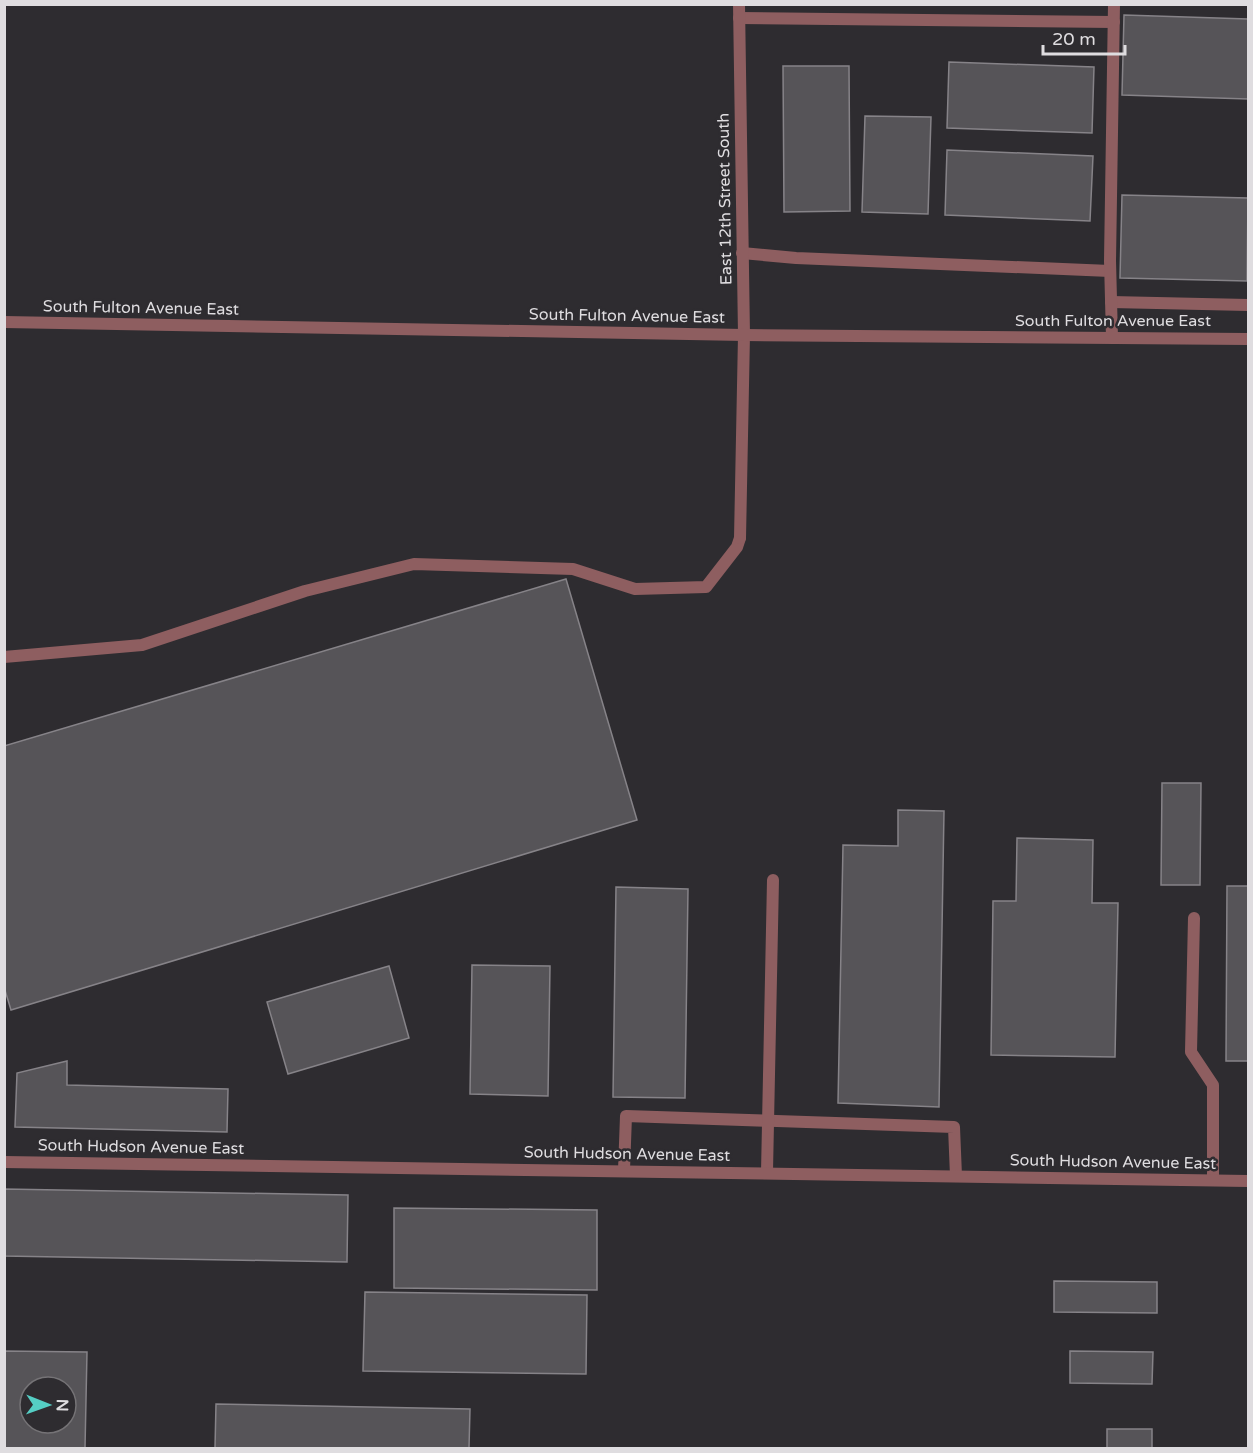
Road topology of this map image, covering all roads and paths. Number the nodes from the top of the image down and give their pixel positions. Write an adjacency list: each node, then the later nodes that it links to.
1 (739, 4): 3 (street, East 12th Street South)
2 (1114, 4): 4 (street)
3 (739, 18): 4 (street); 5 (street, East 12th Street South)
4 (1114, 22): 6 (street)
5 (742, 253): 6 (street); 10 (street, East 12th Street South)
6 (1110, 271): 7 (street)
7 (1111, 302): 8 (street); 11 (street)
8 (1248, 305)
9 (4, 322): 10 (street, South Fulton Avenue East)
10 (744, 335): 11 (street, South Fulton Avenue East); 13 (street, East 12th Street South)
11 (1112, 338): 12 (street, South Fulton Avenue East)
12 (1248, 339)
13 (4, 657)
14 (773, 880): 16 (street)
15 (1194, 918): 21 (street)
16 (767, 1119): 18 (street); 19 (street); 20 (street)
17 (4, 1162): 18 (street, South Hudson Avenue East)
18 (624, 1170): 19 (street, South Hudson Avenue East)
19 (767, 1172): 20 (street, South Hudson Avenue East)
20 (956, 1176): 21 (street, South Hudson Avenue East)
21 (1213, 1180): 22 (street, South Hudson Avenue East)
22 (1248, 1181)

